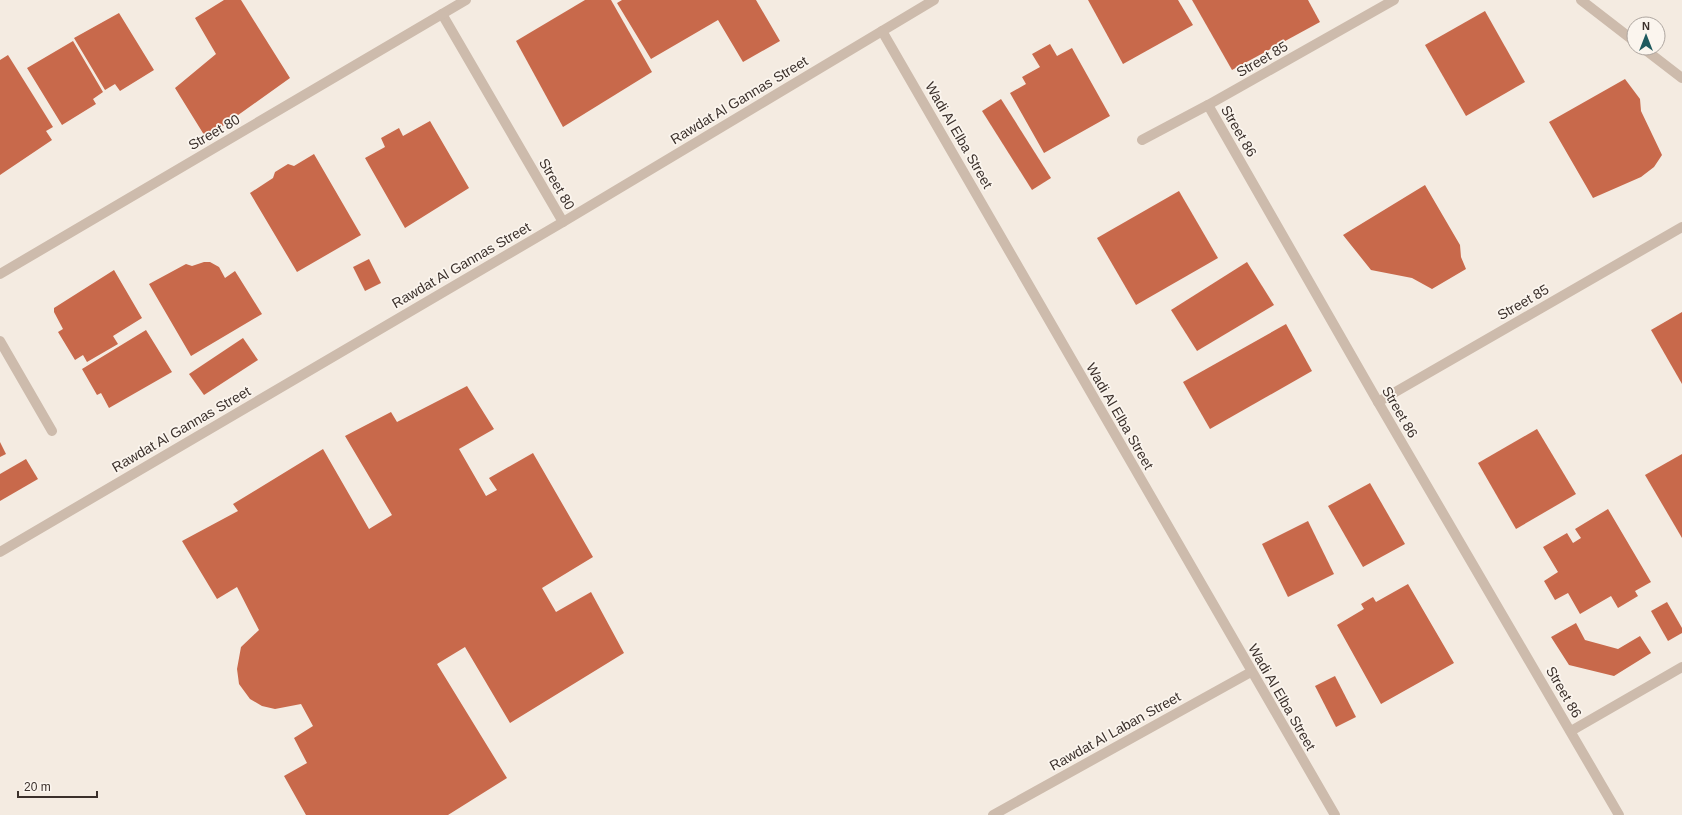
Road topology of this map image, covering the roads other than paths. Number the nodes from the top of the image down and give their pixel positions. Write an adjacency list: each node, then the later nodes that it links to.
1 (466, 0): 5 (street, Street 80)
2 (934, 0): 6 (street, Rawdat Al Gannas Street)
3 (1394, 0): 10 (street, Street 85)
4 (1581, 0): 7 (street)
5 (442, 14): 12 (street, Street 80); 14 (street, Street 80)
6 (882, 31): 12 (street, Rawdat Al Gannas Street); 20 (street, Wadi Al Elba Street)
7 (1626, 35)
8 (1653, 56): 9 (street)
9 (1682, 78)
10 (1208, 105): 11 (street, Street 85); 16 (street, Street 86)
11 (1142, 140)
12 (563, 222): 18 (street, Rawdat Al Gannas Street)
13 (1682, 227): 16 (street, Street 85)
14 (0, 274)
15 (0, 341): 17 (street)
16 (1378, 402): 21 (street, Street 86)
17 (52, 431)
18 (0, 552)
19 (1682, 667): 21 (street, Street 86)
20 (1251, 672): 22 (street, Rawdat Al Laban Street); 23 (street, Wadi Al Elba Street)
21 (1571, 731): 24 (street, Street 86)
22 (992, 815)
23 (1335, 815)
24 (1619, 815)

